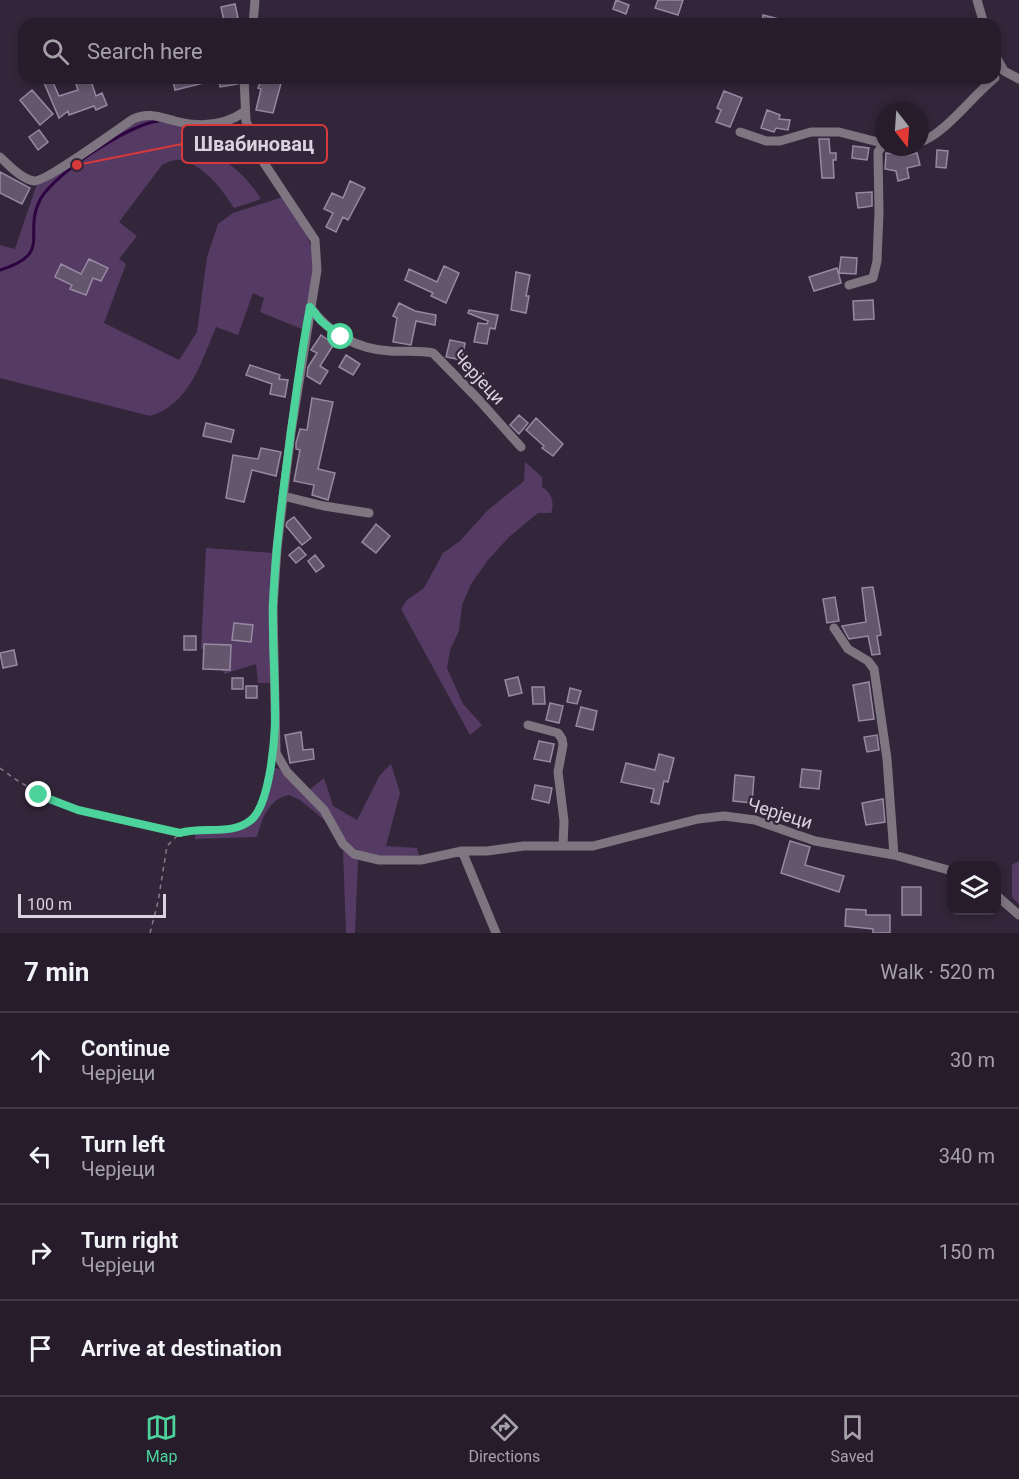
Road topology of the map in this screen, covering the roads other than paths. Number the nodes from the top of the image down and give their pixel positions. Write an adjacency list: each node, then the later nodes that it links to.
1 (255, 0): 3 (street)
2 (977, 0): 4 (street)
3 (254, 18)
4 (982, 18)
5 (1001, 66): 6 (street)
6 (1004, 71): 7 (street); 8 (street)
7 (1001, 73)
8 (1019, 79)
9 (244, 84): 11 (street, Черјеци)
10 (987, 84): 13 (street)
11 (244, 112): 16 (street); 18 (street, Черјеци)
12 (740, 132): 14 (street)
13 (929, 140)
14 (875, 141)
15 (878, 156): 17 (street)
16 (0, 158)
17 (849, 285)
18 (310, 307): 19 (street, Черјеци); 20 (street, Черјеци)
19 (521, 447)
20 (283, 496): 21 (street); 25 (street, Черјеци)
21 (369, 513)
22 (834, 628): 26 (street)
23 (528, 725): 24 (street)
24 (563, 846): 25 (street, Черјеци); 26 (street, Черјеци)
25 (462, 851): 30 (street)
26 (894, 855): 27 (street, Черјеци)
27 (947, 870)
28 (1001, 899): 29 (street)
29 (1019, 915)
30 (496, 933)

